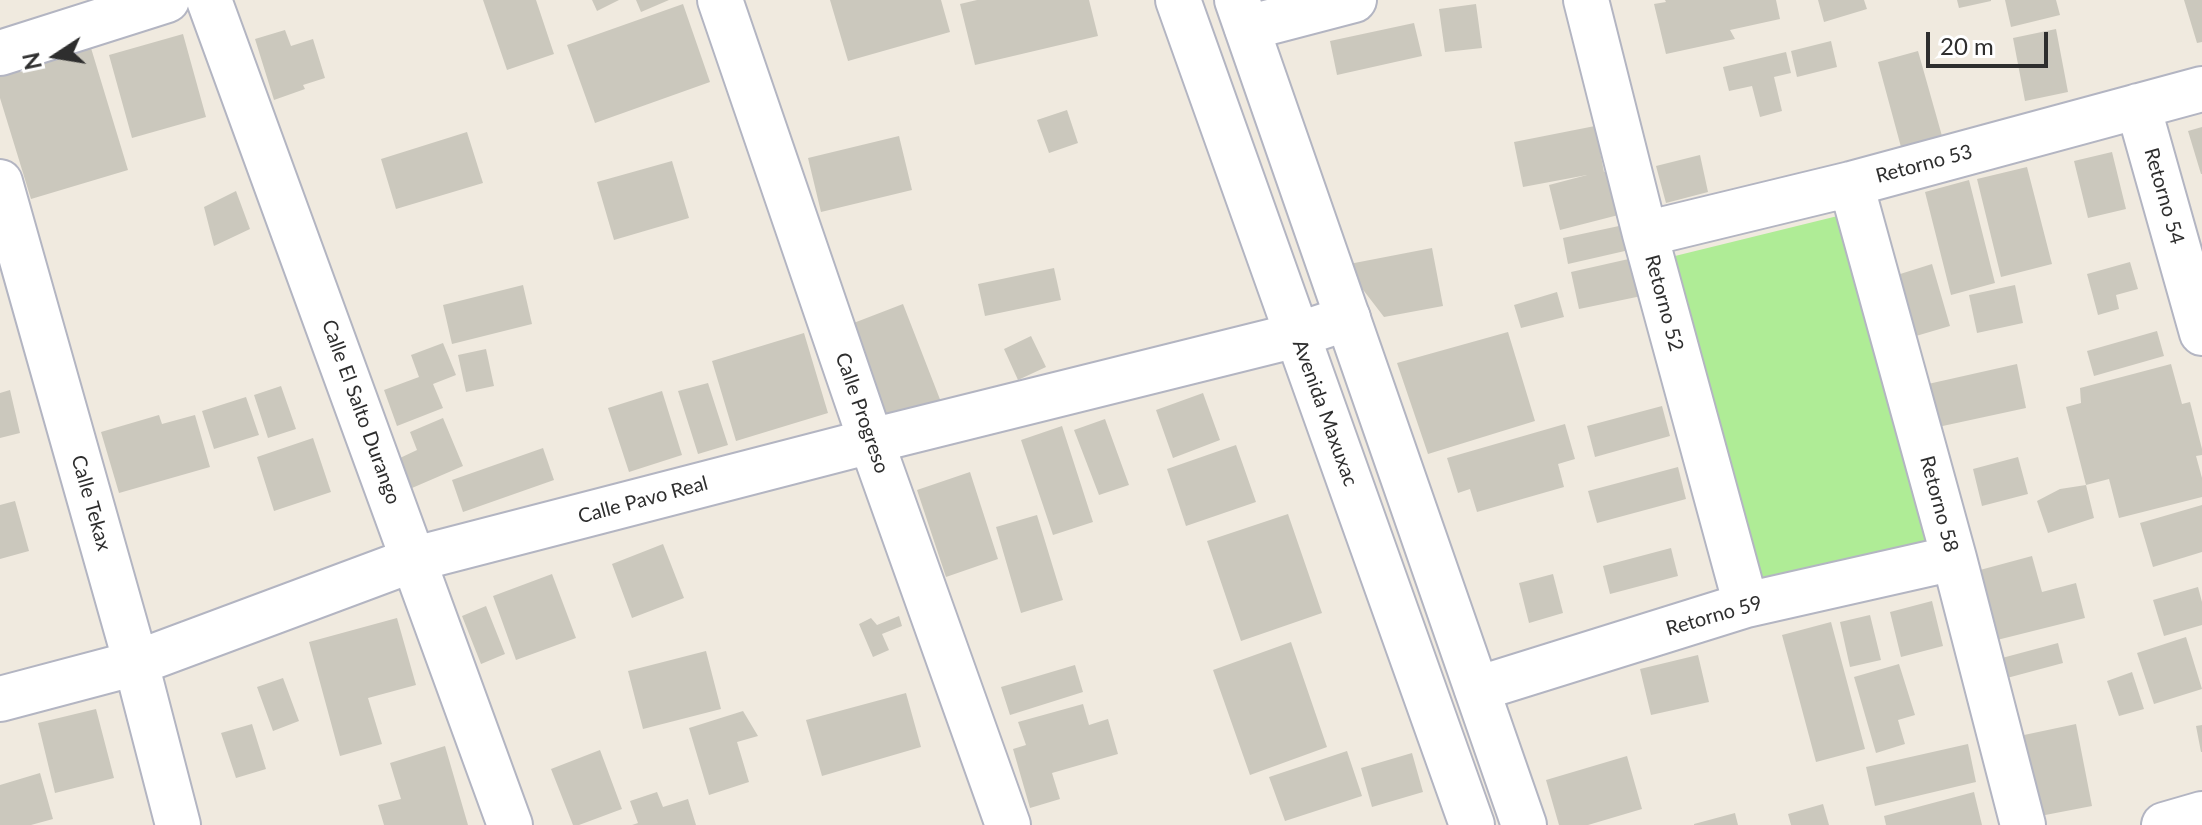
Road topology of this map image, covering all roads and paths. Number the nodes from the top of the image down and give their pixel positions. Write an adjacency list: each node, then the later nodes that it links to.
1 (167, 0): 8 (street)
2 (209, 0): 19 (street, Calle El Salto Durango)
3 (720, 0): 17 (street, Calle Progreso)
4 (1178, 0): 16 (street, Avenida Maxuxac)
5 (1354, 0): 7 (street)
6 (1586, 0): 13 (street, Retorno 52)
7 (1242, 14): 14 (street)
8 (0, 53)
9 (2202, 89): 10 (street, Retorno 53)
10 (2138, 106): 12 (street, Retorno 53); 15 (street, Retorno 54)
11 (0, 182): 21 (street, Calle Tekax)
12 (1851, 184): 13 (street, Retorno 53); 18 (street, Retorno 58)
13 (1645, 234): 20 (street, Retorno 52)
14 (1348, 318): 16 (street, Calle Pavo Real); 22 (street)
15 (2202, 333)
16 (1297, 335): 17 (street, Calle Pavo Real); 28 (street, Avenida Maxuxac)
17 (871, 441): 19 (street, Calle Pavo Real); 27 (street, Calle Progreso)
18 (1954, 558): 20 (street, Retorno 59); 30 (street, Retorno 58)
19 (415, 559): 21 (street, Calle Pavo Real); 26 (street, Calle El Salto Durango)
20 (1746, 605): 22 (street, Retorno 59)
21 (136, 663): 23 (street, Calle Pavo Real); 25 (street, Calle Tekax)
22 (1477, 689): 29 (street)
23 (0, 699)
24 (2202, 814): 31 (street)
25 (178, 825)
26 (510, 825)
27 (1008, 825)
28 (1472, 825)
29 (1524, 825)
30 (2023, 825)
31 (2164, 825)

